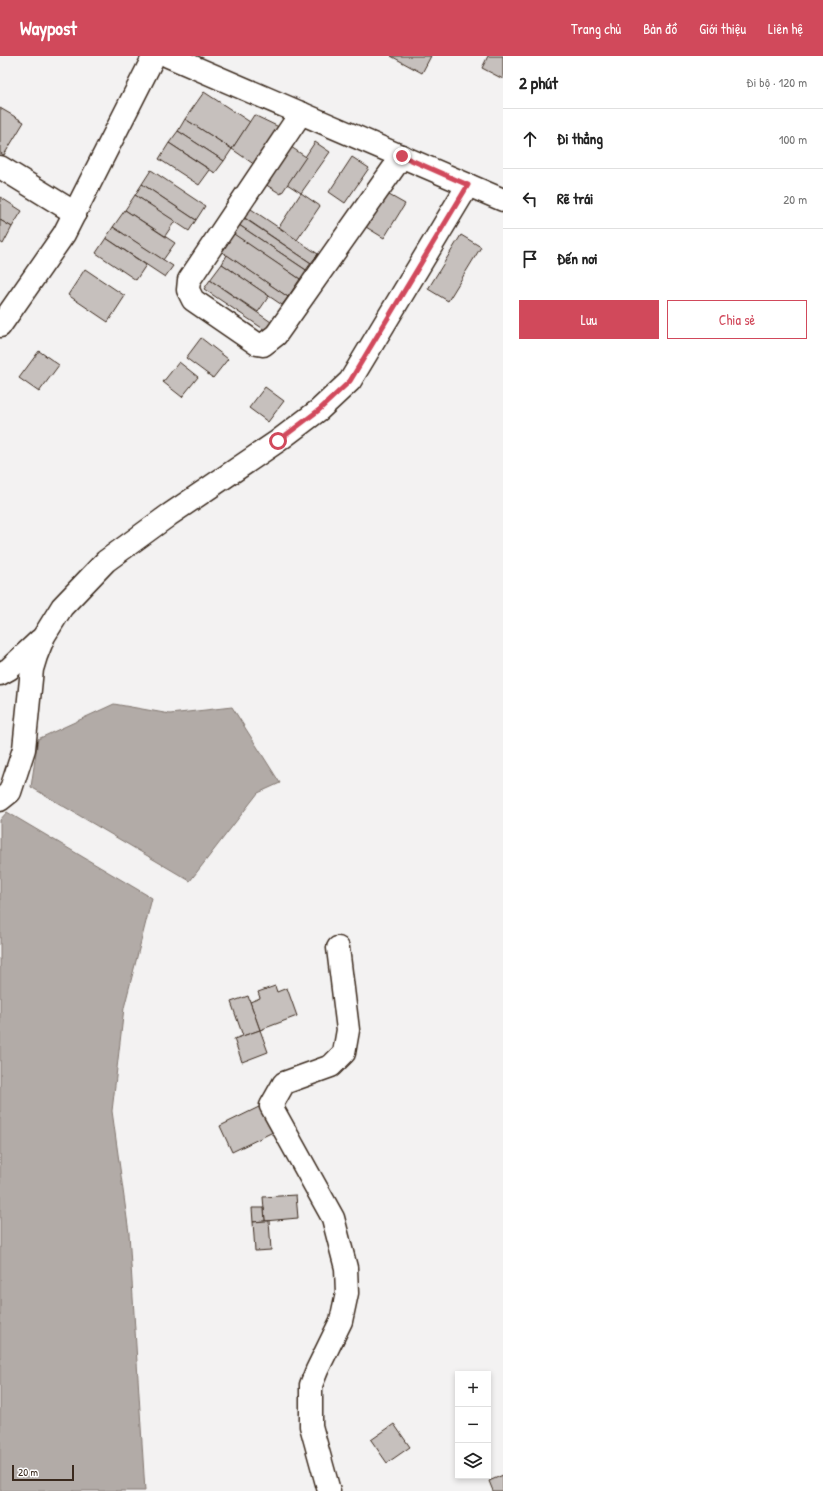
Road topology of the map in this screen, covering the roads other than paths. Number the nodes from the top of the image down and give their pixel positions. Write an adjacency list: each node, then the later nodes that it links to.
1 (154, 56): 8 (street)
2 (168, 56): 3 (street)
3 (301, 113): 4 (street); 4 (street)
4 (402, 156): 6 (street)
5 (0, 167): 8 (street)
6 (468, 185): 7 (street); 10 (street)
7 (503, 200)
8 (75, 213): 9 (street)
9 (0, 326)
10 (44, 636): 11 (street); 12 (street)
11 (0, 674)
12 (21, 758): 13 (street); 14 (street)
13 (0, 766)
14 (0, 800)
15 (338, 948): 16 (street)
16 (329, 1491)

